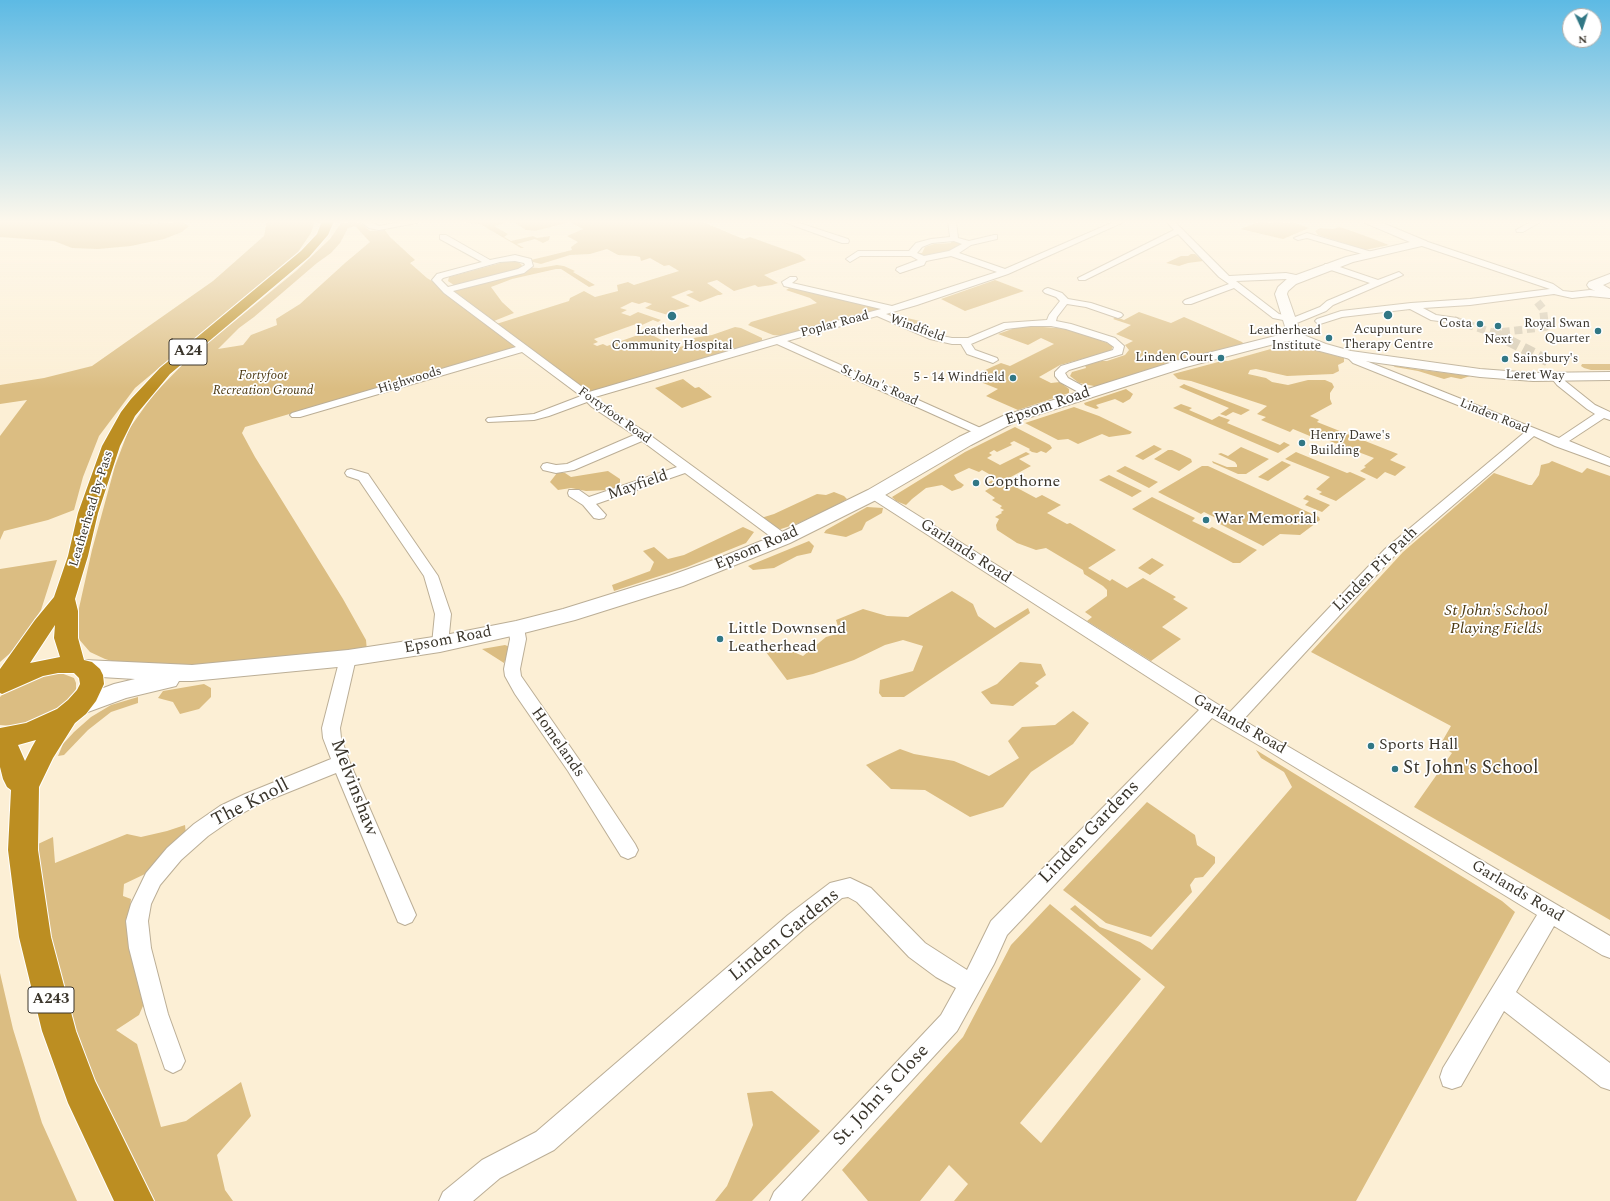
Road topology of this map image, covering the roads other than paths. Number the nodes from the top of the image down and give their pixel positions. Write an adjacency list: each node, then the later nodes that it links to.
1 (277, 277): 57 (highway, Leatherhead By-Pass / A24)
2 (440, 277): 18 (street, Fortyfoot Road)
3 (496, 277): 18 (street, Fortyfoot Road)
4 (990, 277): 25 (street, Poplar Road)
5 (1265, 277): 13 (street)
6 (1292, 277): 10 (street)
7 (1360, 277): 14 (street)
8 (1394, 277): 14 (street)
9 (1520, 277): 17 (street)
10 (1298, 278): 29 (main road)
11 (1610, 278): 16 (main road)
12 (793, 279): 25 (street)
13 (1227, 279): 15 (street)
14 (1378, 283): 29 (street)
15 (1235, 285): 22 (street); 29 (street)
16 (1593, 285): 17 (street); 20 (main road)
17 (1555, 290): 20 (street); 23 (street)
18 (447, 291): 32 (street, Fortyfoot Road)
19 (1048, 291): 21 (street)
20 (1610, 295)
21 (1065, 301): 27 (street); 28 (street)
22 (1188, 302)
23 (1427, 305): 24 (street); 24 (street)
24 (1411, 306): 29 (street)
25 (893, 309): 26 (street, Poplar Road)
26 (877, 313): 30 (street, Poplar Road); 31 (street, Windfield)
27 (1118, 315)
28 (1051, 323): 31 (street, Windfield); 39 (street, Windfield)
29 (1293, 326): 34 (main road, Leret Way); 39 (main road, Epsom Road)
30 (777, 340): 40 (street, Poplar Road); 44 (street, St John's Road)
31 (964, 341): 33 (street)
32 (523, 348): 40 (street, Fortyfoot Road); 41 (street, Highwoods)
33 (993, 360)
34 (1382, 364): 35 (main road, Leret Way); 45 (street, Linden Road)
35 (1460, 370): 36 (main road, Leret Way); 38 (main road, Leret Way)
36 (1610, 371)
37 (1610, 376): 38 (main road, Leret Way)
38 (1559, 377): 42 (street)
39 (1088, 393): 44 (main road, Epsom Road)
40 (589, 398): 43 (street, Poplar Road); 46 (street, Fortyfoot Road)
41 (296, 415)
42 (1606, 415): 47 (street)
43 (492, 420)
44 (981, 432): 53 (main road, Epsom Road)
45 (1532, 432): 47 (street, Linden Road); 66 (street, Linden Pit Path)
46 (643, 436): 49 (street); 50 (street, Fortyfoot Road)
47 (1559, 443): 48 (street, Linden Road)
48 (1610, 462)
49 (547, 467)
50 (687, 468): 54 (street, Mayfield); 56 (street, Fortyfoot Road)
51 (351, 474): 59 (street)
52 (574, 493): 54 (street, Mayfield)
53 (874, 494): 56 (main road, Epsom Road); 64 (street, Garlands Road)
54 (588, 502): 55 (street, Mayfield)
55 (599, 515)
56 (783, 539): 58 (main road, Epsom Road)
57 (64, 599): 61 (highway, Leatherhead By-Pass); 63 (highway, Leatherhead By-Pass)
58 (516, 628): 59 (main road, Epsom Road); 71 (street, Homelands)
59 (440, 644): 60 (main road, Epsom Road)
60 (348, 658): 62 (main road, Epsom Road); 69 (street, Melvinshaw)
61 (79, 667): 62 (main road, Epsom Road); 63 (highway); 65 (highway, Leatherhead By-Pass)
62 (192, 673): 65 (main road, Epsom Road)
63 (1, 685)
64 (1210, 710): 66 (street, Garlands Road); 75 (street, Linden Gardens)
65 (71, 711): 67 (highway); 70 (highway, A243)
66 (1232, 721): 72 (street, Garlands Road)
67 (0, 738)
68 (0, 742): 70 (highway)
69 (341, 763): 73 (street, Melvinshaw); 77 (street, The Knoll)
70 (25, 785): 80 (highway, A243)
71 (628, 850)
72 (1550, 912): 74 (street, Garlands Road); 76 (street)
73 (405, 914)
74 (1610, 948)
75 (971, 984): 81 (street, Linden Gardens); 82 (street, St. John's Close)
76 (1502, 995): 78 (street); 79 (street)
77 (173, 1061)
78 (1452, 1077)
79 (1610, 1078)
80 (134, 1201)
81 (452, 1201)
82 (783, 1201)

